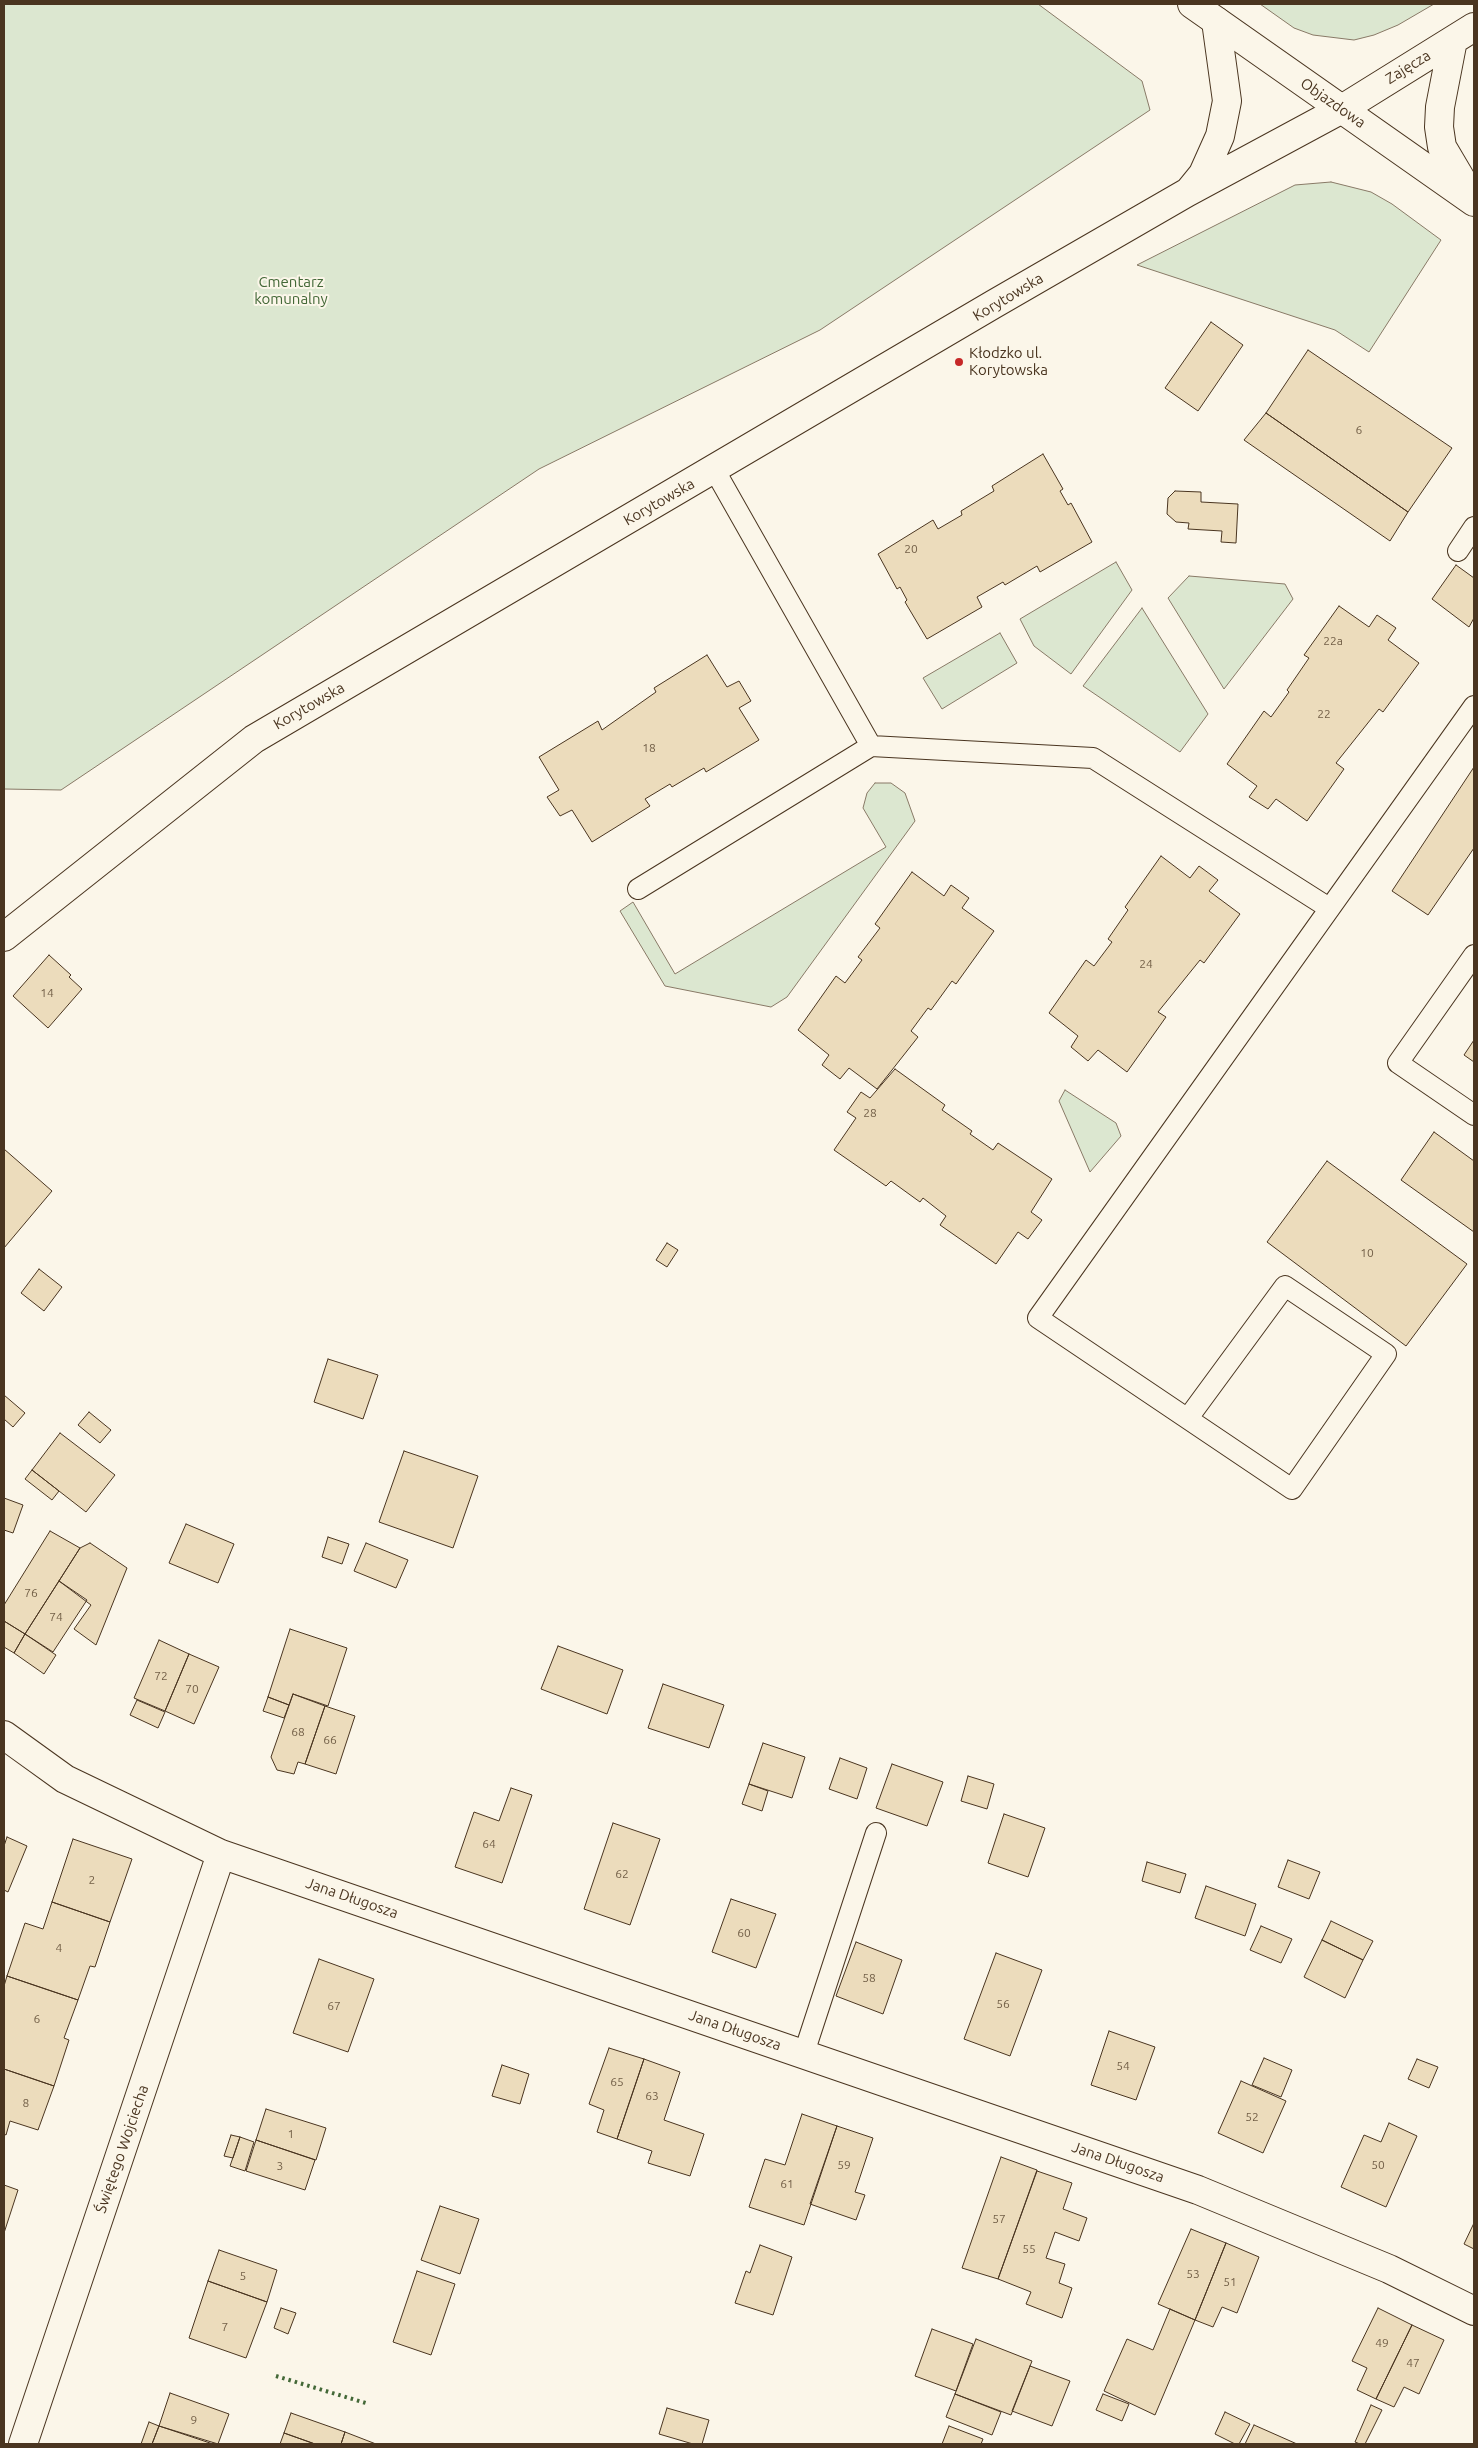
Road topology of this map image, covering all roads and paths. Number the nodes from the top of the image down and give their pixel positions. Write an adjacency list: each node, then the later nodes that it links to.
1 (1192, 4): 2 (street, Objazdowa)
2 (1216, 21): 4 (street, Objazdowa); 5 (street)
3 (1463, 33): 4 (street, Zajęcza); 6 (street)
4 (1342, 109): 5 (street, Korytowska); 6 (street, Objazdowa)
5 (1188, 192): 7 (street, Korytowska)
6 (1474, 202)
7 (714, 469): 11 (lane); 14 (street, Korytowska)
8 (1474, 527): 9 (lane)
9 (1458, 551)
10 (1474, 706): 13 (lane)
11 (872, 746): 12 (lane); 13 (lane)
12 (638, 889)
13 (1329, 908): 17 (lane)
14 (4, 937)
15 (1474, 955): 16 (lane)
16 (1474, 1115)
17 (1188, 1418): 17 (lane)
18 (4, 1735): 20 (street, Jana Długosza)
19 (876, 1833): 21 (lane)
20 (221, 1854): 21 (street, Jana Długosza); 23 (street, Świętego Wojciecha)
21 (804, 2053): 22 (street, Jana Długosza)
22 (1474, 2311)
23 (22, 2444)

